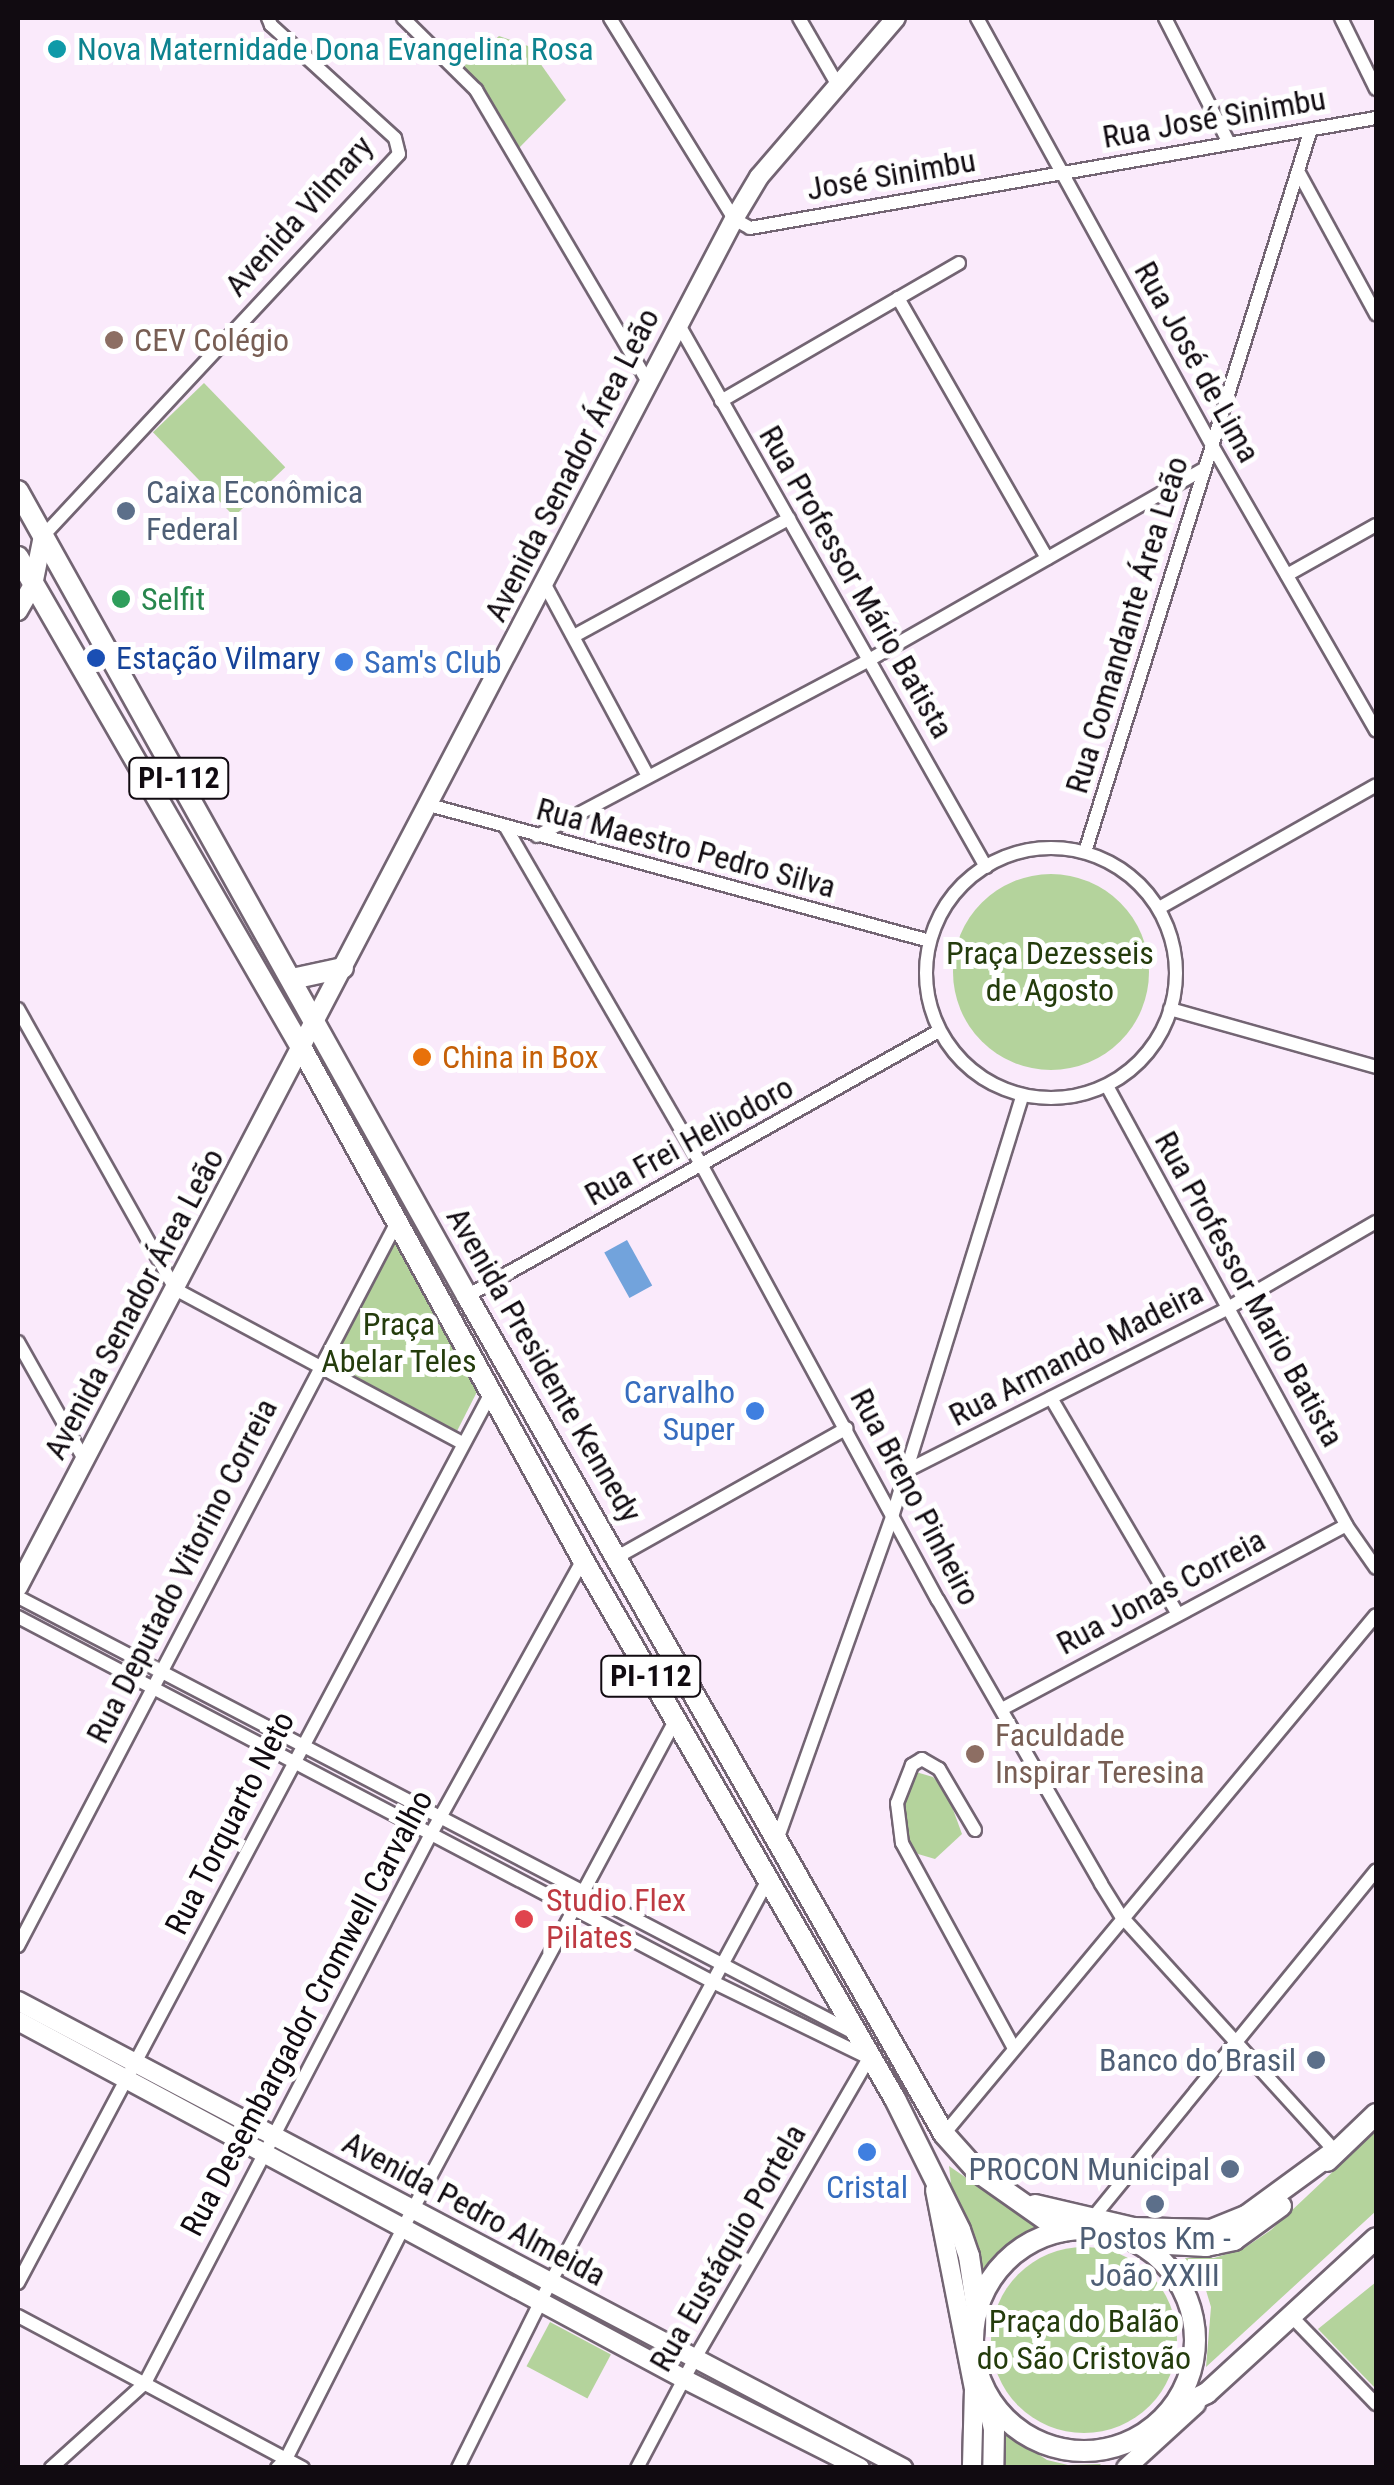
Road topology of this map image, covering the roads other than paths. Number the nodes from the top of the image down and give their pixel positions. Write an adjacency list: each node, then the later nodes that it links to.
1 (268, 18): 28 (street, Avenida Vilmary)
2 (403, 18): 21 (street)
3 (610, 18): 16 (street)
4 (799, 18): 9 (street)
5 (896, 18): 9 (street, Avenida Senador Área Leão)
6 (977, 18): 14 (street, Rua José de Lima)
7 (1165, 18): 13 (street)
8 (1341, 18): 10 (street)
9 (836, 82): 16 (street, Avenida Senador Área Leão)
10 (1376, 88)
11 (1376, 118): 12 (street, Rua José Sinimbu)
12 (1311, 129): 13 (street, Rua José Sinimbu); 15 (street, Rua Comandante Área Leão)
13 (1229, 143): 14 (street, Rua José Sinimbu)
14 (1060, 172): 16 (street, José Sinimbu); 23 (street, Rua José de Lima)
15 (1299, 173): 19 (street); 23 (street, Rua Comandante Área Leão)
16 (734, 219): 20 (street, Avenida Senador Área Leão)
17 (958, 264): 18 (street)
18 (898, 298): 22 (street); 30 (street)
19 (1375, 308)
20 (679, 324): 21 (street, Avenida Senador Área Leão); 22 (street, Rua Professor Mário Batista)
21 (649, 384): 32 (street, Avenida Senador Área Leão)
22 (721, 401): 26 (street, Rua Professor Mário Batista)
23 (1212, 448): 24 (street, Rua Comandante Área Leão); 31 (street, Rua José de Lima)
24 (1204, 470): 30 (street); 43 (street, Rua Comandante Área Leão)
25 (18, 492): 28 (main road, Avenida Presidente Kennedy / PI-112)
26 (788, 519): 35 (street); 36 (street, Rua Professor Mário Batista)
27 (1376, 525): 31 (street)
28 (43, 536): 33 (street); 48 (main road, Avenida Presidente Kennedy / PI-112)
29 (18, 558): 33 (main road, Avenida Presidente Kennedy / PI-112)
30 (1047, 558): 36 (street)
31 (1287, 575): 37 (street, Rua José de Lima)
32 (544, 583): 35 (street); 40 (street, Avenida Senador Área Leão)
33 (33, 584): 34 (street); 53 (main road, Avenida Presidente Kennedy / PI-112)
34 (18, 612)
35 (574, 636): 38 (street)
36 (869, 660): 38 (street); 44 (street, Rua Professor Mário Batista)
37 (1376, 730)
38 (648, 776): 42 (street)
39 (1376, 785): 45 (street)
40 (429, 806): 41 (street, Rua Maestro Pedro Silva); 47 (street, Avenida Senador Área Leão)
41 (505, 826): 42 (street, Rua Maestro Pedro Silva); 57 (street, Rua Breno Pinheiro)
42 (536, 836): 46 (street, Rua Maestro Pedro Silva)
43 (1085, 852): 44 (street); 45 (street)
44 (986, 867): 46 (street)
45 (1159, 908): 50 (street)
46 (930, 941): 52 (street)
47 (344, 968): 48 (main road); 51 (street, Avenida Senador Área Leão)
48 (292, 979): 51 (main road, Avenida Presidente Kennedy / PI-112)
49 (18, 1009): 60 (street)
50 (1170, 1009): 54 (street); 55 (street)
51 (316, 1021): 53 (street, Avenida Senador Área Leão); 61 (main road, Avenida Presidente Kennedy / PI-112)
52 (937, 1032): 56 (street); 57 (street, Rua Frei Heliodoro)
53 (302, 1049): 58 (main road, Avenida Presidente Kennedy / PI-112); 60 (street, Avenida Senador Área Leão)
54 (1376, 1067)
55 (1107, 1086): 56 (street); 62 (street, Rua Professor Mario Batista)
56 (1022, 1096): 70 (street)
57 (702, 1166): 61 (street, Rua Frei Heliodoro); 67 (street, Rua Breno Pinheiro)
58 (397, 1222): 64 (street, Rua Deputado Vitorino Correia); 65 (main road, Avenida Presidente Kennedy / PI-112)
59 (1376, 1222): 62 (street, Rua Armando Madeira)
60 (176, 1289): 64 (street); 69 (street, Avenida Senador Área Leão)
61 (468, 1296): 73 (main road, Avenida Presidente Kennedy / PI-112)
62 (1228, 1308): 66 (street, Rua Armando Madeira); 72 (street, Rua Professor Mario Batista)
63 (18, 1342): 69 (street)
64 (320, 1366): 68 (street); 81 (street, Rua Deputado Vitorino Correia)
65 (493, 1389): 68 (street, Rua Torquarto Neto); 74 (main road, Avenida Presidente Kennedy / PI-112)
66 (1051, 1398): 70 (street, Rua Armando Madeira); 78 (street)
67 (847, 1428): 71 (street, Rua Breno Pinheiro); 73 (street)
68 (462, 1442): 85 (street, Rua Torquarto Neto)
69 (85, 1461): 76 (street, Avenida Senador Área Leão)
70 (904, 1472): 71 (street)
71 (892, 1517): 83 (street, Rua Breno Pinheiro); 90 (street)
72 (1346, 1525): 75 (street, Rua Professor Mario Batista); 78 (street, Rua Jonas Correia)
73 (620, 1556): 90 (main road, Avenida Presidente Kennedy / PI-112)
74 (583, 1560): 84 (main road, Avenida Presidente Kennedy / PI-112); 87 (street, Rua Desembargador Cromwell Carvalho)
75 (1376, 1568)
76 (18, 1586)
77 (18, 1597): 81 (street)
78 (1176, 1613): 83 (street, Rua Jonas Correia)
79 (1376, 1615): 95 (street)
80 (18, 1617): 82 (street)
81 (163, 1671): 82 (street, Rua Deputado Vitorino Correia); 85 (street)
82 (152, 1690): 86 (street); 96 (street, Rua Deputado Vitorino Correia)
83 (1002, 1710): 95 (street, Rua Breno Pinheiro)
84 (676, 1719): 92 (main road, Avenida Presidente Kennedy / PI-112); 93 (street)
85 (300, 1745): 86 (street, Rua Torquarto Neto); 87 (street)
86 (292, 1760): 89 (street); 105 (street, Rua Torquarto Neto)
87 (440, 1818): 89 (street, Rua Desembargador Cromwell Carvalho); 93 (street)
88 (974, 1830): 103 (street)
89 (432, 1832): 94 (street); 108 (street, Rua Desembargador Cromwell Carvalho)
90 (778, 1840): 107 (main road, Avenida Presidente Kennedy / PI-112)
91 (1376, 1870): 102 (street)
92 (768, 1879): 97 (street); 101 (main road, Avenida Presidente Kennedy / PI-112)
93 (583, 1892): 94 (street); 97 (street)
94 (576, 1907): 98 (street); 113 (street)
95 (1122, 1916): 102 (street, Rua Breno Pinheiro); 103 (street)
96 (18, 1946)
97 (721, 1964): 98 (street); 101 (street)
98 (711, 1981): 104 (street); 120 (street)
99 (18, 2001): 105 (street, Avenida Pedro Almeida)
100 (18, 2020): 105 (street, Avenida Pedro Almeida)
101 (858, 2036): 104 (main road, Avenida Presidente Kennedy / PI-112)
102 (1236, 2041): 109 (street, Rua Breno Pinheiro); 114 (street)
103 (1014, 2048): 107 (street)
104 (869, 2058): 111 (main road, Avenida Presidente Kennedy / PI-112); 125 (street, Rua Eustáquio Portela)
105 (130, 2070): 108 (street, Avenida Pedro Almeida); 110 (street, Avenida Pedro Almeida); 119 (street, Rua Torquarto Neto)
106 (1376, 2114): 109 (main road)
107 (944, 2134): 112 (main road, Avenida Presidente Kennedy / PI-112)
108 (273, 2136): 110 (street, Rua Desembargador Cromwell Carvalho); 113 (street, Avenida Pedro Almeida)
109 (1335, 2151): 114 (main road); 118 (main road)
110 (264, 2154): 115 (street, Avenida Pedro Almeida); 127 (street, Rua Desembargador Cromwell Carvalho)
111 (929, 2165): 122 (main road, Avenida Presidente Kennedy / PI-112); 141 (street)
112 (1014, 2199): 114 (main road); 116 (main road, Avenida Presidente Kennedy / PI-112)
113 (413, 2209): 115 (street); 120 (street, Avenida Pedro Almeida)
114 (1091, 2220)
115 (402, 2229): 121 (street, Avenida Pedro Almeida); 134 (street)
116 (1062, 2231): 118 (main road); 122 (main road)
117 (1376, 2238): 124 (main road)
118 (1135, 2241): 131 (main road)
119 (18, 2283)
120 (550, 2283): 121 (street); 125 (street, Avenida Pedro Almeida)
121 (540, 2302): 126 (street, Avenida Pedro Almeida); 137 (street)
122 (977, 2311): 128 (main road)
123 (18, 2316): 127 (street)
124 (1292, 2317): 129 (main road); 130 (street)
125 (694, 2360): 126 (street, Rua Eustáquio Portela); 140 (street, Avenida Pedro Almeida)
126 (684, 2379): 138 (street, Rua Eustáquio Portela); 139 (street, Avenida Pedro Almeida)
127 (145, 2383): 134 (street); 135 (street, Rua Desembargador Cromwell Carvalho)
128 (985, 2391): 132 (main road); 133 (main road)
129 (1207, 2394): 131 (main road); 145 (street)
130 (1376, 2404)
131 (1165, 2415): 132 (main road)
132 (1144, 2432): 144 (main road)
133 (995, 2444): 142 (main road); 143 (main road)
134 (282, 2463): 136 (street)
135 (51, 2468)
136 (304, 2468)
137 (458, 2468)
138 (638, 2468)
139 (860, 2468)
140 (903, 2468)
141 (972, 2468)
142 (985, 2468)
143 (993, 2468)
144 (1105, 2468)
145 (1126, 2468)

